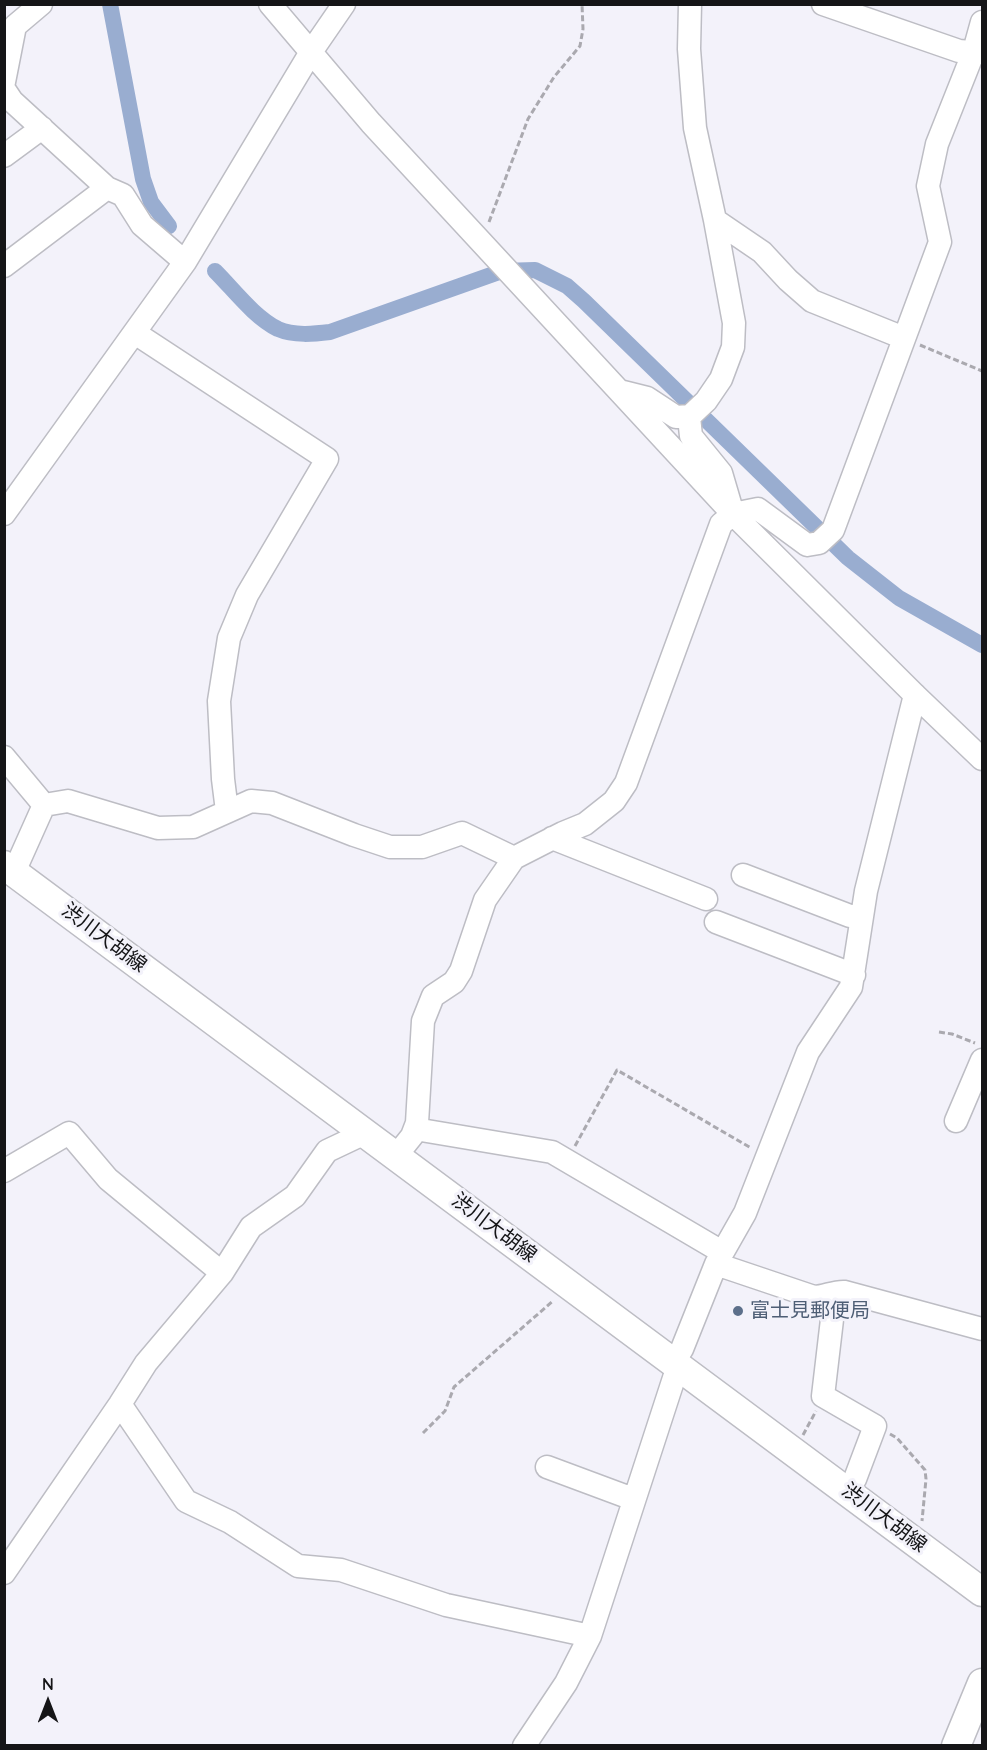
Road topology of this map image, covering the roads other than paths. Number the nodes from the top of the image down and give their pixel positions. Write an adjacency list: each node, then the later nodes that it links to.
1 (41, 4): 9 (street)
2 (270, 4): 7 (street)
3 (344, 4): 7 (street)
4 (690, 4): 14 (street)
5 (823, 4): 8 (street)
6 (982, 22): 8 (street)
7 (311, 52): 15 (street); 19 (street)
8 (978, 52): 18 (street)
9 (4, 82)
10 (4, 89): 11 (street)
11 (42, 128): 12 (street); 13 (street)
12 (4, 156)
13 (107, 188): 15 (street); 16 (street)
14 (715, 220): 18 (street); 20 (street)
15 (185, 262): 17 (street)
16 (4, 266)
17 (135, 333): 21 (street); 27 (street)
18 (904, 338): 22 (street)
19 (620, 391): 20 (street); 22 (street)
20 (690, 416): 22 (street)
21 (4, 514)
22 (733, 514): 23 (street); 28 (street)
23 (915, 696): 25 (street); 33 (street)
24 (4, 757): 26 (street)
25 (982, 759)
26 (44, 805): 27 (street); 30 (street)
27 (227, 812): 29 (street)
28 (552, 838): 29 (street); 32 (street)
29 (514, 858): 38 (street)
30 (9, 868): 39 (main road, 渋川大胡線)
31 (742, 875): 33 (street)
32 (706, 899)
33 (861, 918): 35 (street)
34 (716, 922): 35 (street)
35 (854, 975): 42 (street)
36 (982, 1060): 37 (street)
37 (956, 1121)
38 (415, 1129): 40 (street); 42 (street)
39 (365, 1133): 40 (main road, 渋川大胡線); 43 (street)
40 (396, 1156): 46 (main road, 渋川大胡線)
41 (4, 1171): 43 (street)
42 (719, 1258): 44 (street); 46 (street)
43 (222, 1273): 47 (street)
44 (829, 1295): 45 (street); 49 (street)
45 (982, 1329)
46 (676, 1365): 49 (main road, 渋川大胡線); 50 (street)
47 (120, 1404): 51 (street); 53 (street)
48 (547, 1467): 50 (street)
49 (848, 1491): 52 (main road, 渋川大胡線)
50 (633, 1499): 53 (street)
51 (4, 1573)
52 (982, 1592)
53 (590, 1636): 55 (street)
54 (982, 1683): 56 (main road)
55 (524, 1746)
56 (956, 1746)

